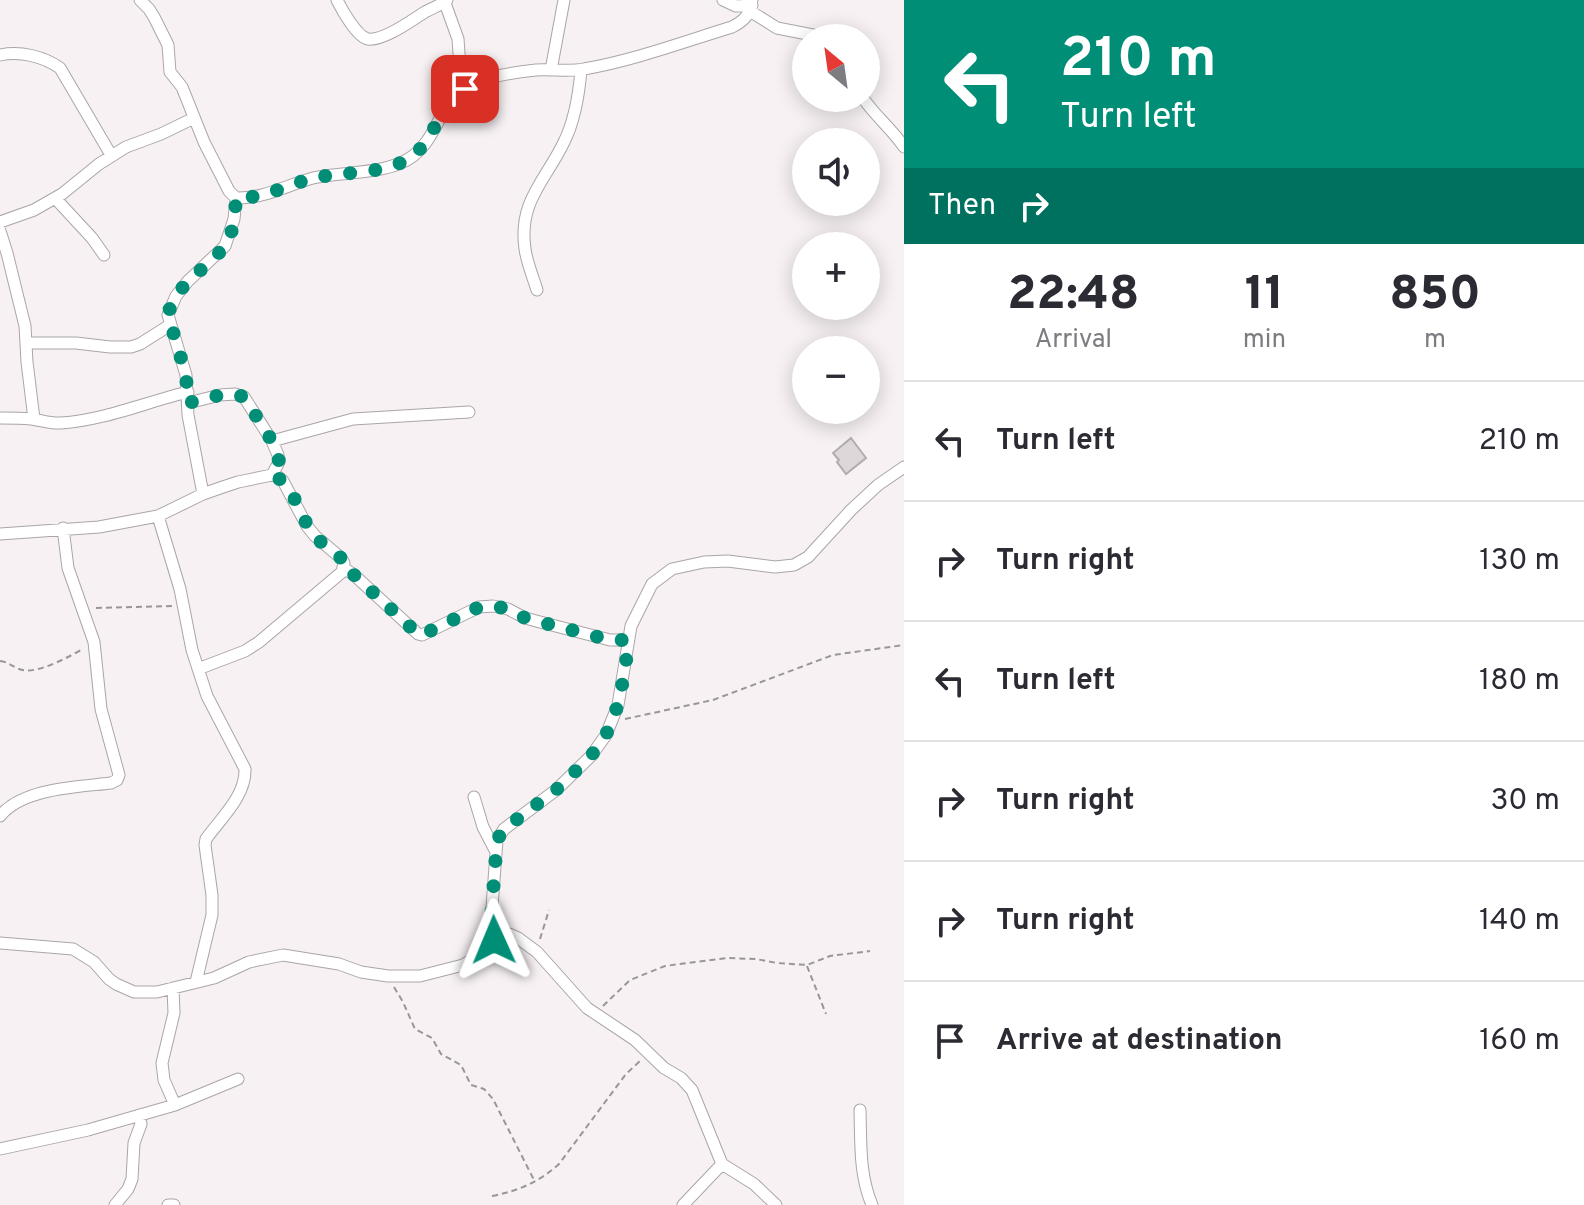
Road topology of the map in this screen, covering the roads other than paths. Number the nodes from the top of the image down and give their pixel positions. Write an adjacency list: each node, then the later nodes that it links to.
1 (140, 0): 13 (street)
2 (337, 0): 5 (street)
3 (564, 0): 9 (street)
4 (723, 0): 6 (street)
5 (446, 2): 11 (street)
6 (751, 5): 7 (street); 10 (street)
7 (792, 31)
8 (0, 55): 15 (street)
9 (551, 70): 10 (street); 11 (street)
10 (581, 70): 21 (street)
11 (465, 89): 17 (street)
12 (873, 112): 14 (street)
13 (194, 118): 15 (street); 17 (street)
14 (904, 147)
15 (111, 155): 16 (street)
16 (55, 198): 18 (street); 20 (street)
17 (236, 198): 22 (street)
18 (0, 222)
19 (0, 231): 23 (street)
20 (104, 255)
21 (537, 290)
22 (170, 325): 23 (street); 24 (street)
23 (26, 343): 27 (street)
24 (188, 397): 27 (street); 28 (street); 31 (street)
25 (469, 412): 28 (street)
26 (0, 418): 27 (street)
27 (34, 419)
28 (272, 441): 30 (street)
29 (904, 467): 36 (street)
30 (272, 475): 31 (street); 35 (street)
31 (203, 494): 32 (street)
32 (158, 516): 33 (street); 37 (street)
33 (63, 528): 34 (street); 39 (street)
34 (0, 534)
35 (343, 568): 36 (street); 37 (street)
36 (627, 640): 40 (street)
37 (198, 669): 43 (street)
38 (474, 797): 40 (street)
39 (0, 816)
40 (495, 851): 41 (street)
41 (494, 940): 43 (street); 50 (street)
42 (0, 943): 44 (street)
43 (196, 982): 44 (street)
44 (173, 988): 46 (street)
45 (238, 1079): 46 (street)
46 (175, 1105): 48 (street)
47 (860, 1110): 54 (street)
48 (139, 1115): 49 (street); 51 (street)
49 (0, 1149)
50 (722, 1164): 52 (street); 53 (street)
51 (115, 1205)
52 (683, 1205)
53 (776, 1205)
54 (872, 1205)

